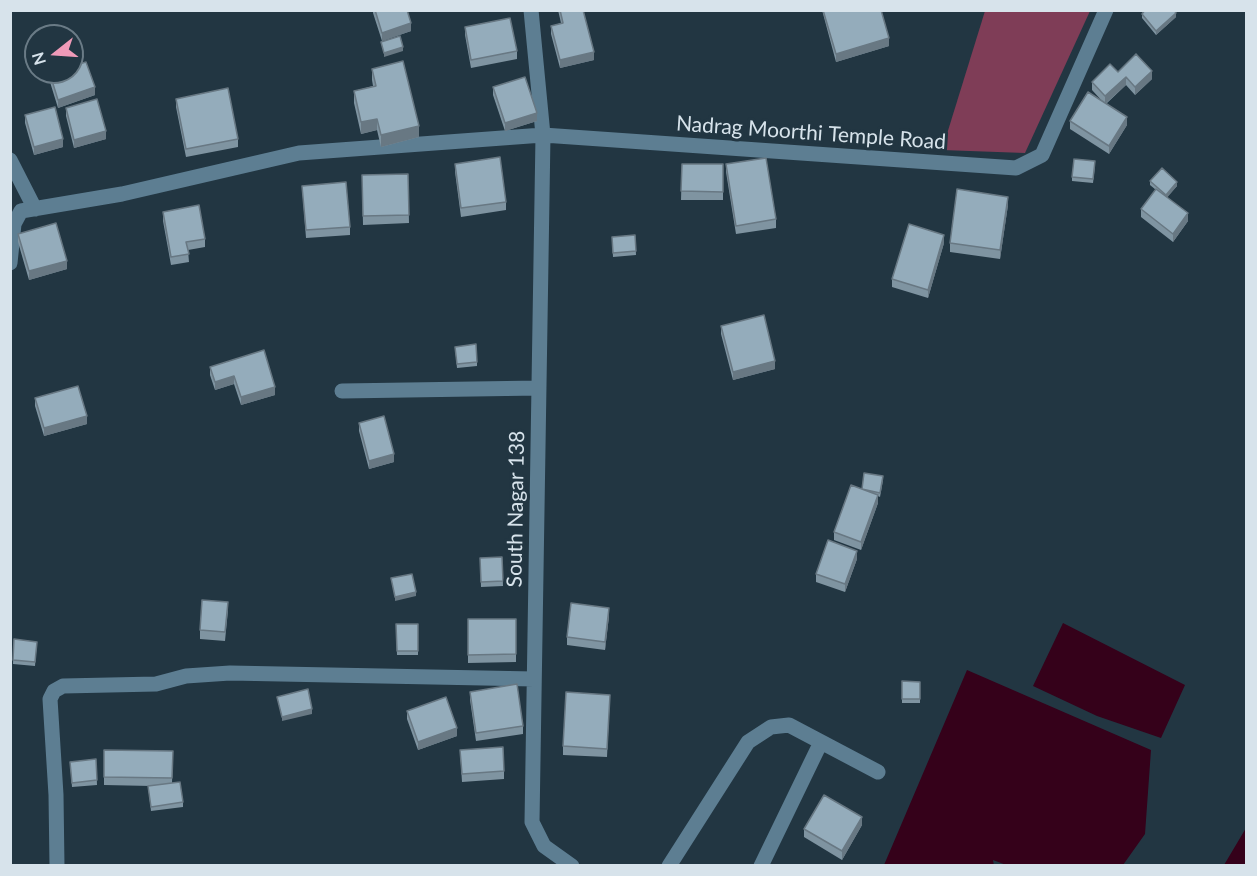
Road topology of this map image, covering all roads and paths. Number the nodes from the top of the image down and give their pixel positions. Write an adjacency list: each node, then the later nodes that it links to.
1 (531, 10): 3 (street)
2 (1106, 10): 3 (street, Nadrag Moorthi Temple Road)
3 (543, 135): 5 (street, Nadrag Moorthi Temple Road); 7 (street, South Nagar 138)
4 (10, 160): 5 (street)
5 (35, 208): 6 (street)
6 (10, 263)
7 (539, 388): 8 (street); 9 (street, South Nagar 138)
8 (342, 391)
9 (534, 679): 12 (street); 13 (street, South Nagar 138)
10 (821, 742): 11 (street); 14 (street); 15 (street)
11 (878, 772)
12 (57, 866)
13 (572, 866)
14 (669, 866)
15 (761, 866)

